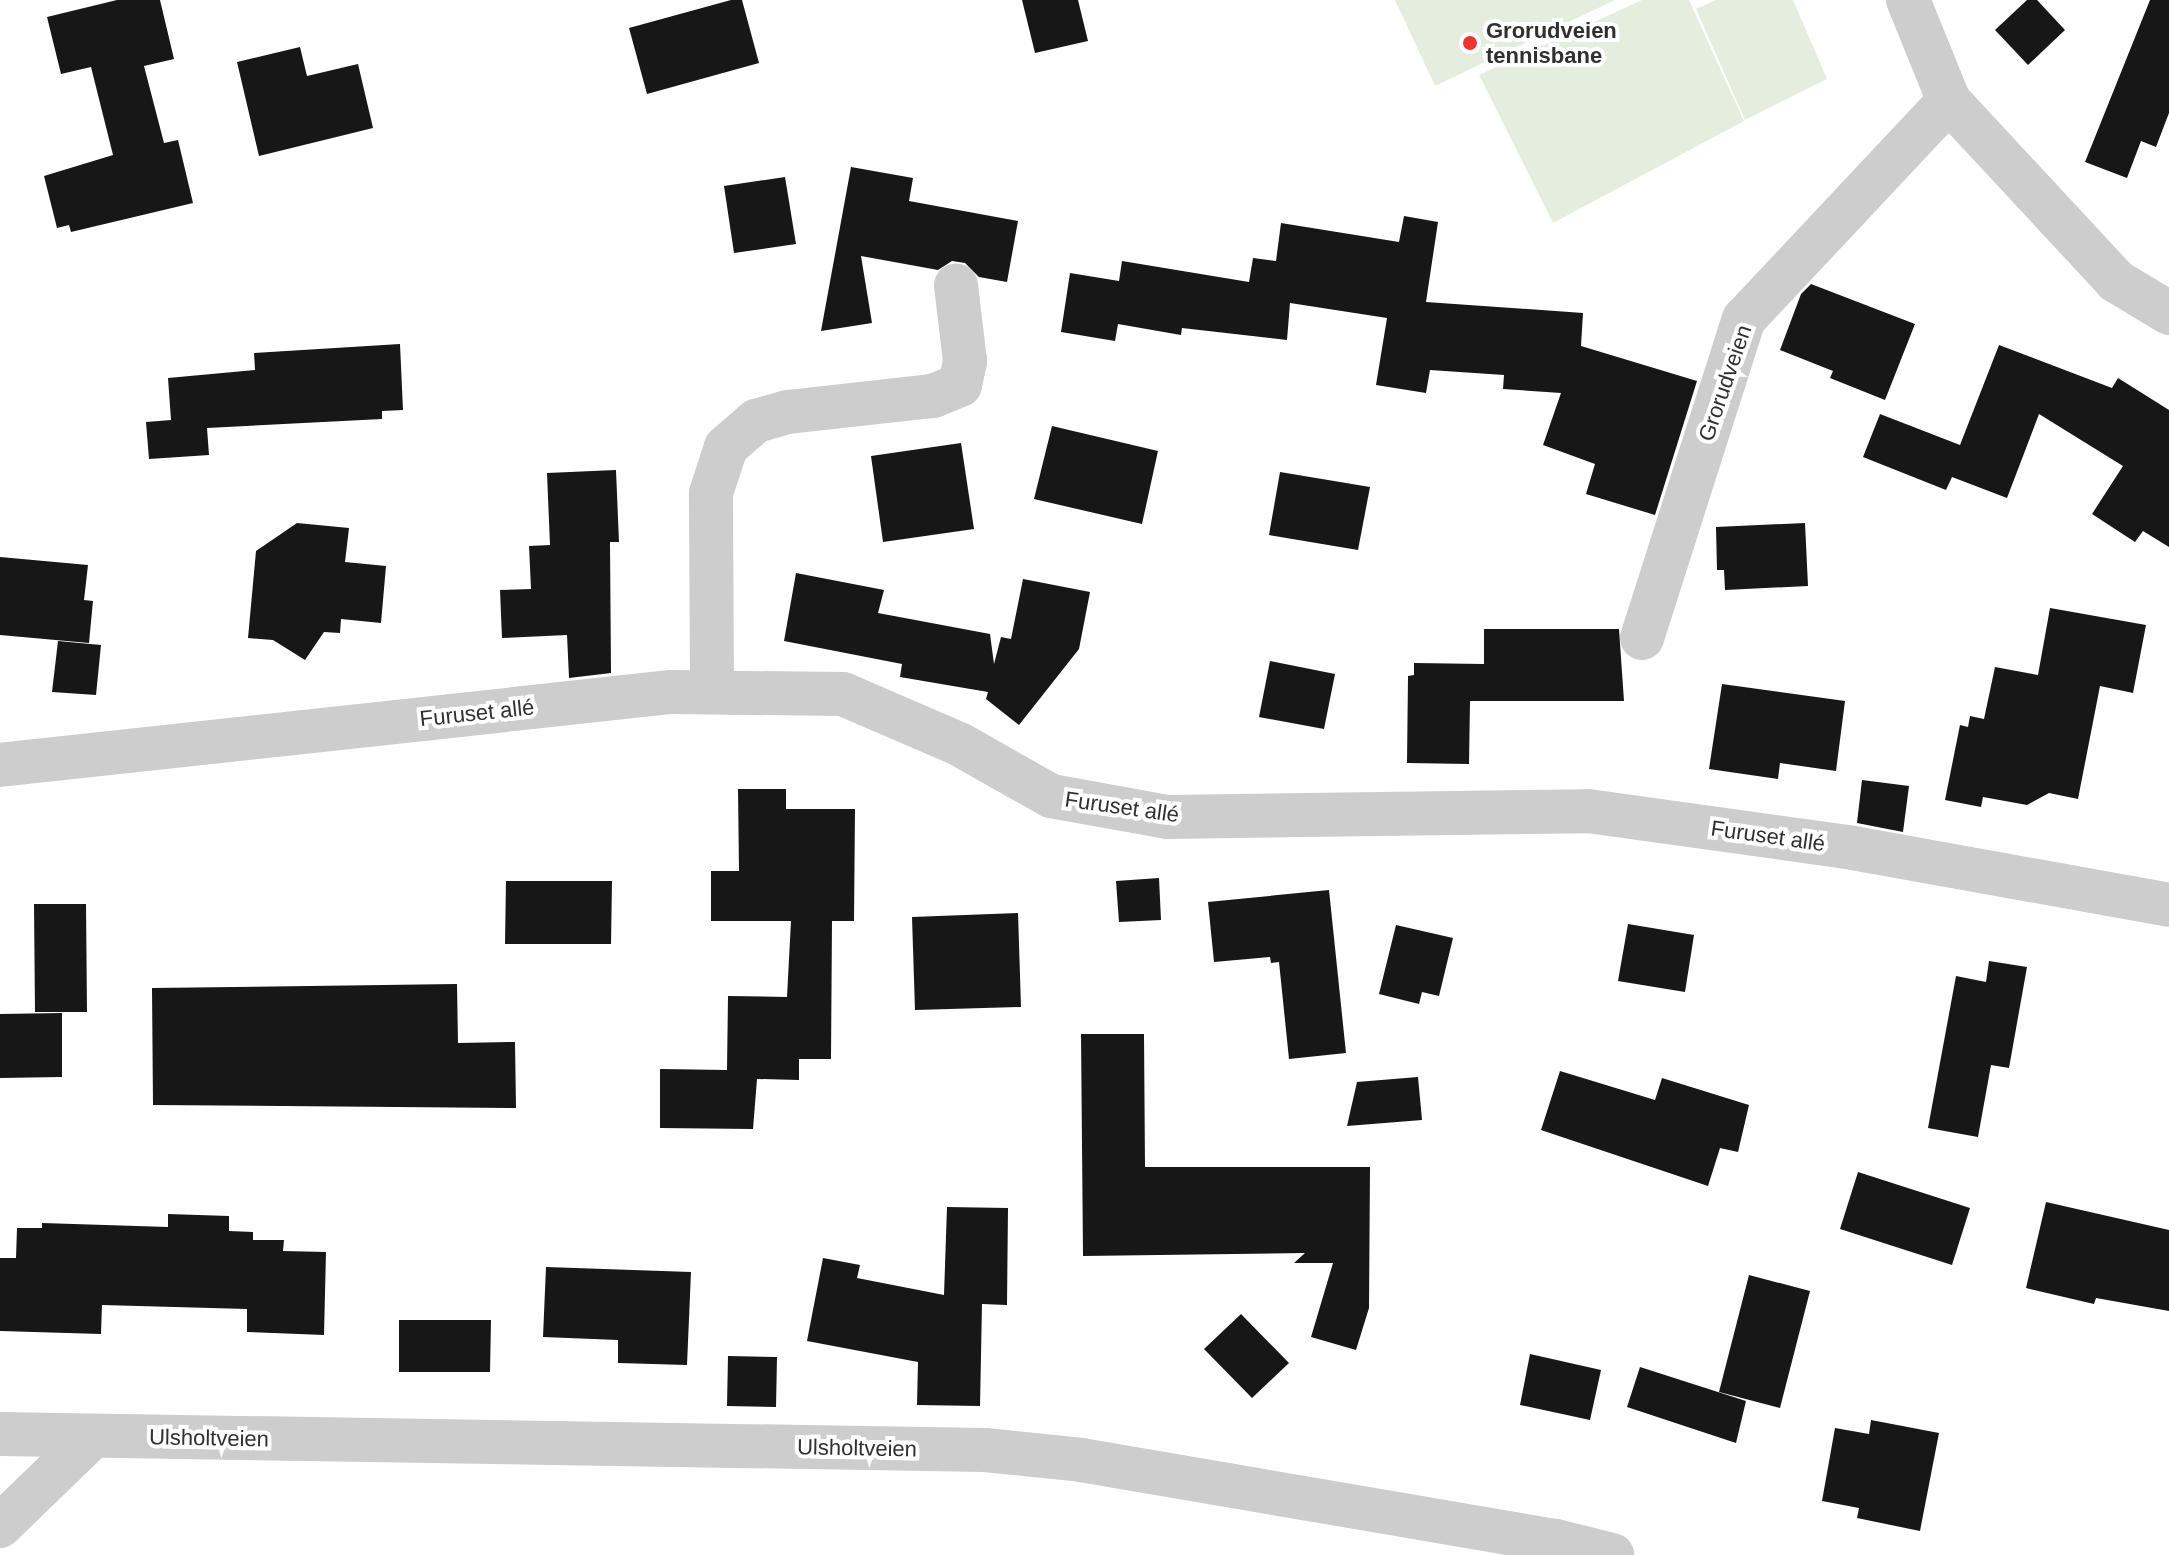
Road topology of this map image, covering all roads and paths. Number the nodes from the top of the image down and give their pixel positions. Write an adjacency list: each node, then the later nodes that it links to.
1 (1908, 0): 2 (street)
2 (1949, 101): 4 (street); 5 (street, Grorudveien)
3 (956, 286): 6 (street)
4 (2169, 313)
5 (1642, 638)
6 (712, 692): 7 (street, Furuset allé); 8 (street, Furuset allé)
7 (0, 765)
8 (2169, 905)
9 (0, 1434): 10 (street, Ulsholtveien)
10 (93, 1436): 11 (street); 12 (street, Ulsholtveien)
11 (0, 1526)
12 (1599, 1553)

